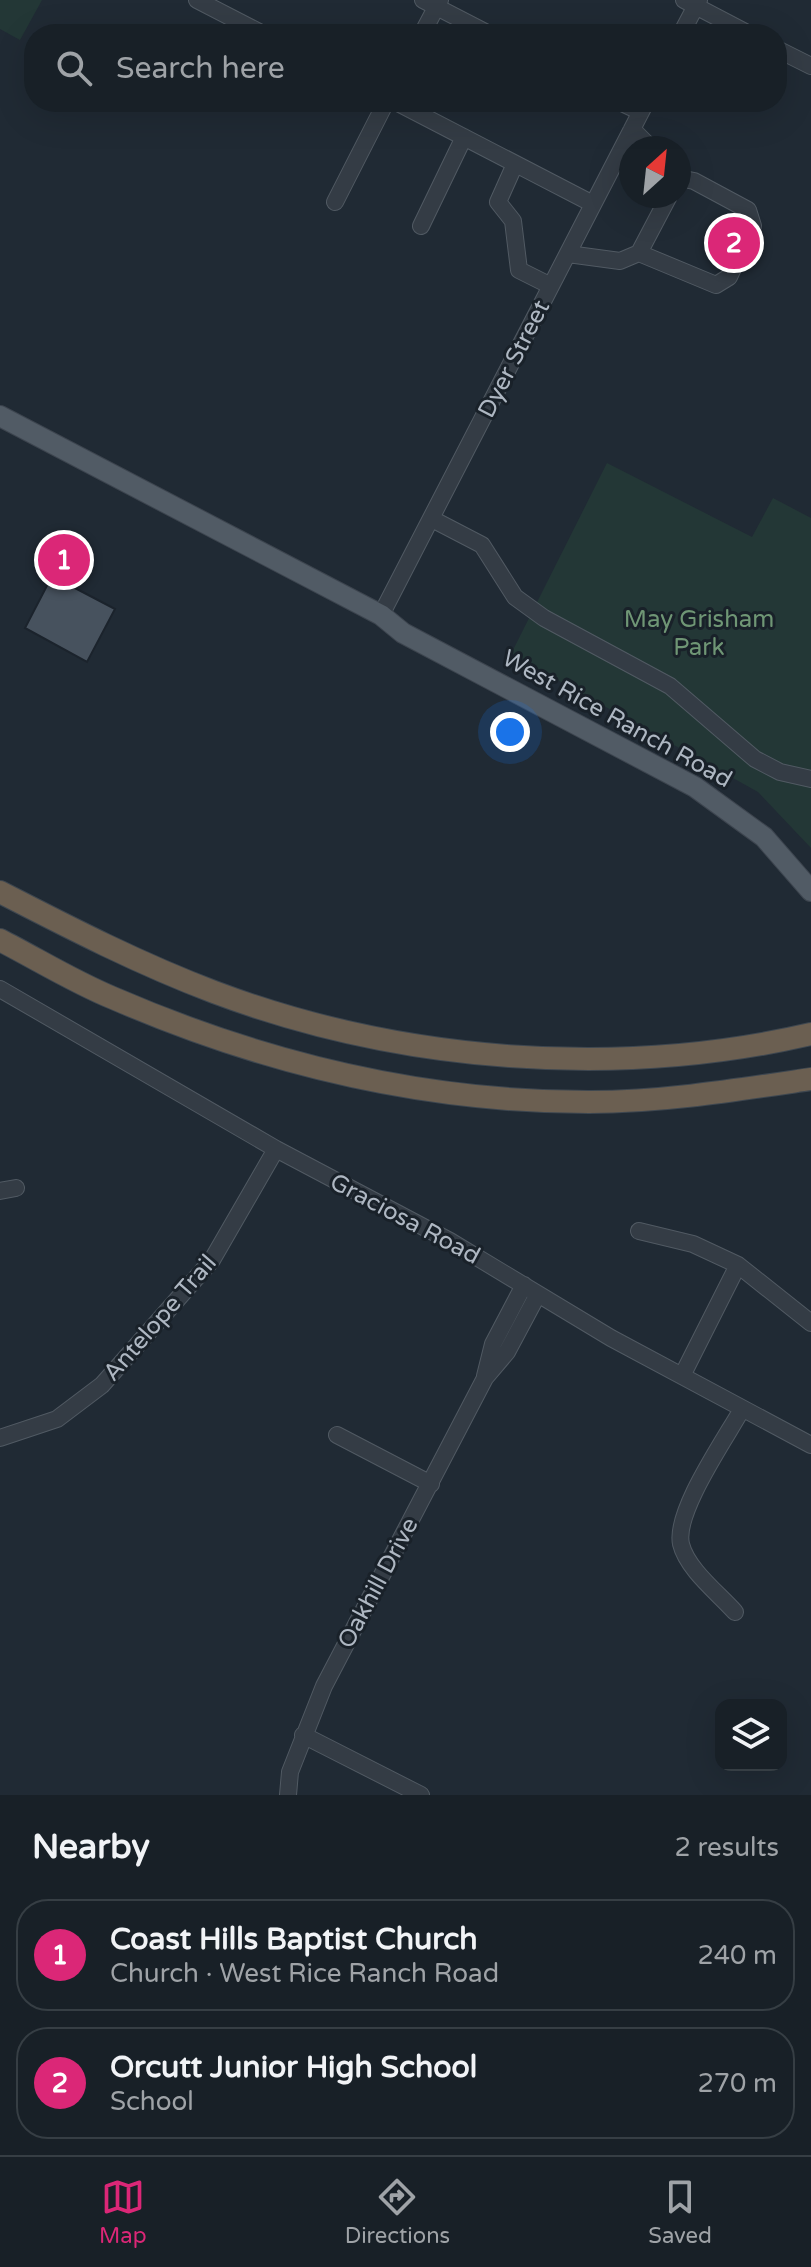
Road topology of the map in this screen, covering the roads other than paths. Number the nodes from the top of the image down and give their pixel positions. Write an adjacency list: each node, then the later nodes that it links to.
1 (197, 0): 4 (street)
2 (433, 2): 5 (street); 6 (street)
3 (693, 2): 7 (street); 8 (street)
4 (244, 24)
5 (425, 24)
6 (472, 24)
7 (685, 24)
8 (732, 24)
9 (787, 54): 10 (street)
10 (811, 66)
11 (381, 112): 19 (street)
12 (415, 112): 16 (street)
13 (640, 112): 14 (street, Dyer Street)
14 (632, 129): 15 (street); 20 (street, Dyer Street)
15 (639, 136)
16 (464, 137): 17 (street); 22 (street)
17 (515, 164): 20 (street); 25 (street)
18 (691, 180): 23 (street)
19 (335, 202)
20 (593, 204): 24 (street, Dyer Street)
21 (663, 208): 23 (street)
22 (421, 226)
23 (639, 253): 24 (street)
24 (568, 254): 25 (street, Dyer Street)
25 (551, 286): 27 (street, Dyer Street)
26 (0, 416): 28 (main road, West Rice Ranch Road)
27 (432, 519): 28 (street, Dyer Street); 29 (street)
28 (381, 615): 30 (main road, West Rice Ranch Road); 31 (main road, West Rice Ranch Road)
29 (811, 779)
30 (811, 873)
31 (811, 891)
32 (0, 892): 35 (highway)
33 (0, 940): 36 (highway)
34 (0, 989): 37 (street, Graciosa Road)
35 (811, 1034)
36 (811, 1079)
37 (276, 1149): 40 (street, Graciosa Road); 45 (street, Antelope Trail)
38 (639, 1231): 39 (street)
39 (738, 1265): 41 (street); 42 (street)
40 (531, 1290): 42 (street, Graciosa Road); 47 (street, Oakhill Drive)
41 (811, 1323)
42 (682, 1376): 43 (street, Graciosa Road)
43 (742, 1409): 46 (street, Graciosa Road); 48 (street)
44 (337, 1435): 47 (street)
45 (0, 1438)
46 (811, 1445)
47 (431, 1484): 49 (street, Oakhill Drive)
48 (735, 1612)
49 (303, 1735): 50 (street, Oakhill Drive); 51 (street)
50 (288, 1795)
51 (421, 1795)

